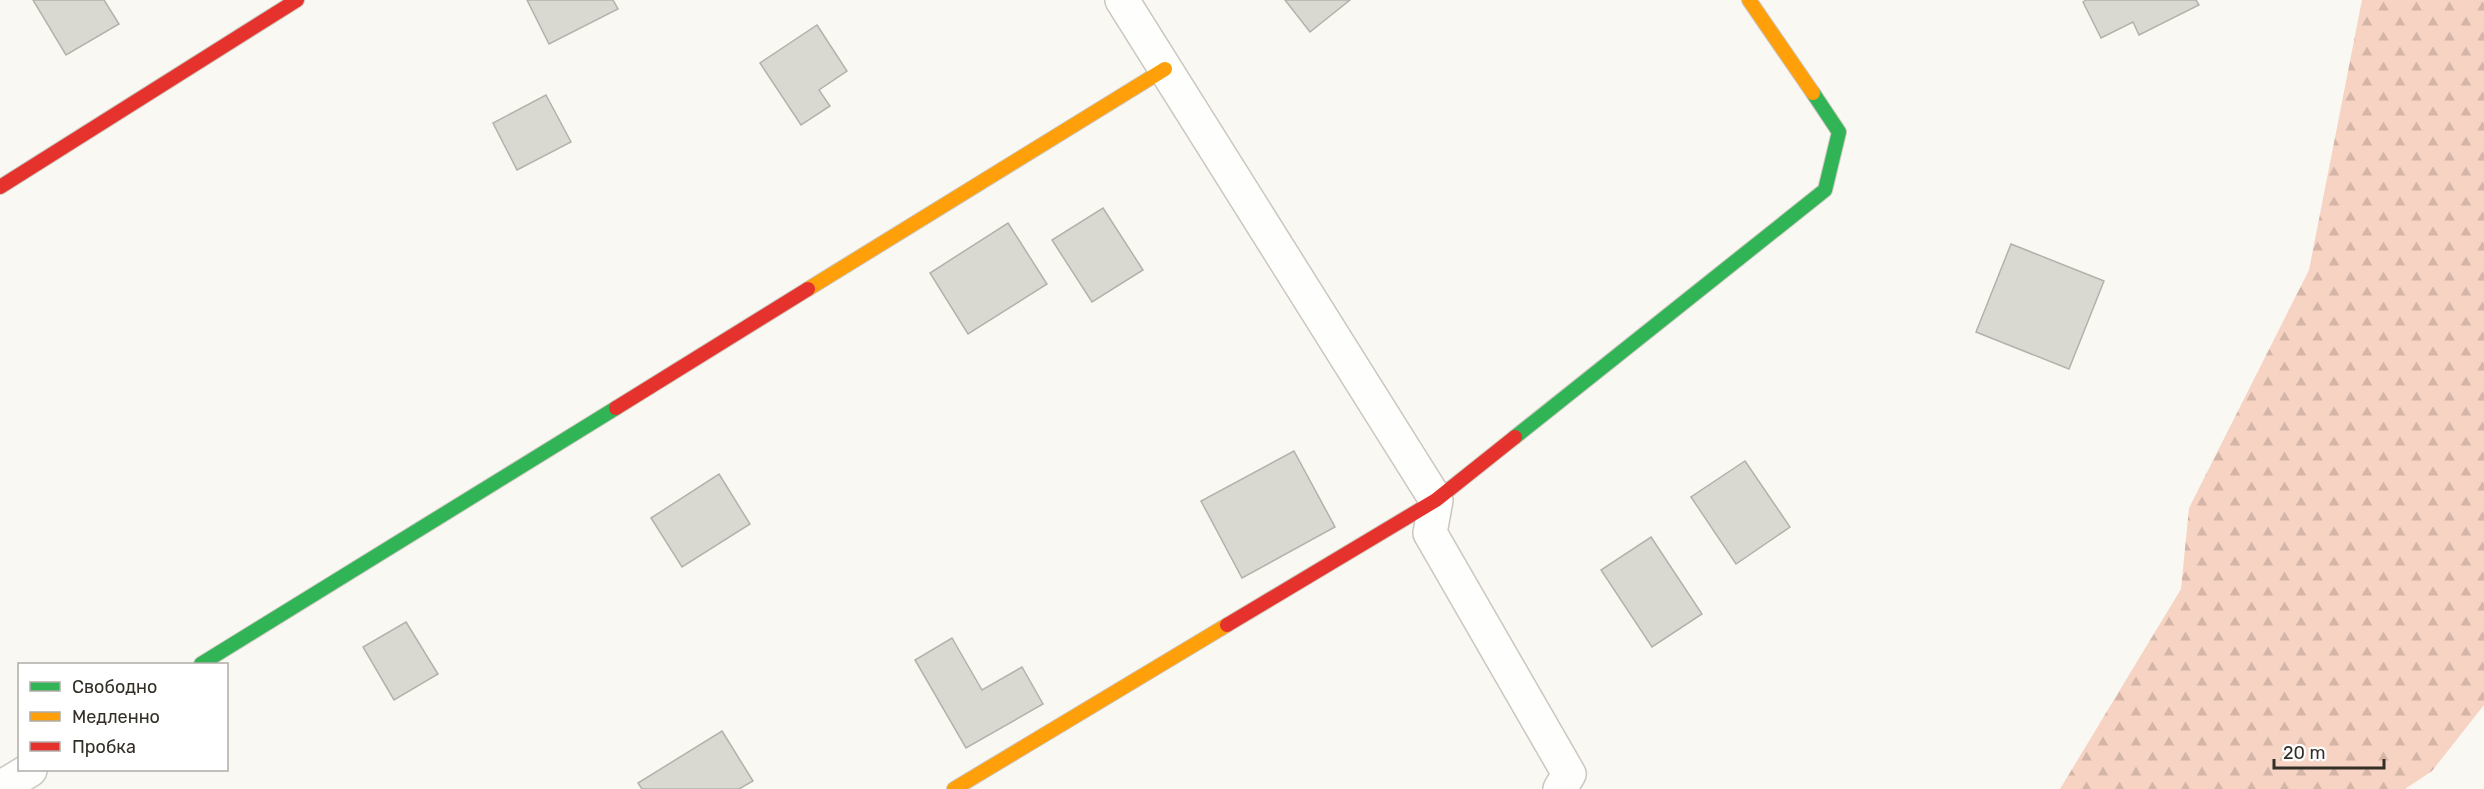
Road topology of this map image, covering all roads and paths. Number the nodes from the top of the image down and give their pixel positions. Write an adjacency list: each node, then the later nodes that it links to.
1 (297, 0): 5 (street)
2 (1122, 0): 4 (street)
3 (1749, 0): 6 (street)
4 (1165, 69): 6 (street); 7 (street)
5 (0, 187)
6 (1436, 501): 10 (street); 11 (street)
7 (203, 663)
8 (28, 771): 9 (street)
9 (0, 788)
10 (954, 789)
11 (1560, 789)

